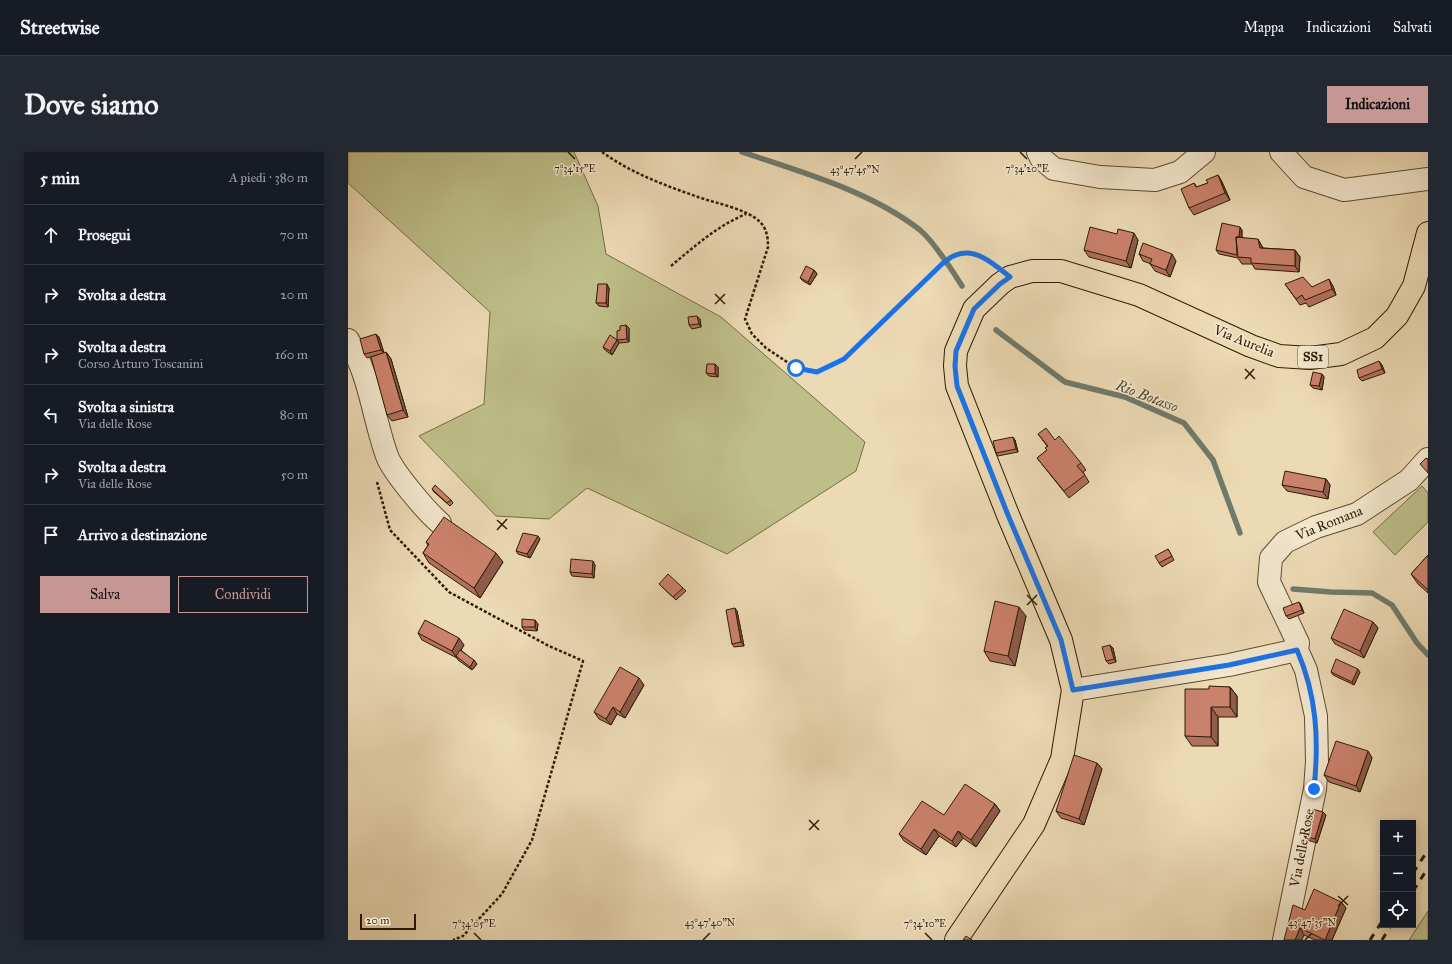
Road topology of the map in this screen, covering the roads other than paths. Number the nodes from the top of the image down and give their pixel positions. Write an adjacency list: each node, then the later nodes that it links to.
1 (1038, 152): 2 (street)
2 (1204, 152)
3 (1281, 152): 4 (street)
4 (1428, 179)
5 (1428, 233): 10 (main road, Via Aurelia / SS1)
6 (348, 340): 8 (street)
7 (1428, 459): 9 (street, Via Romana)
8 (440, 523)
9 (1301, 660): 10 (street); 12 (street, Via delle Rose)
10 (1073, 690): 11 (main road, SS1)
11 (956, 940)
12 (1284, 940)

